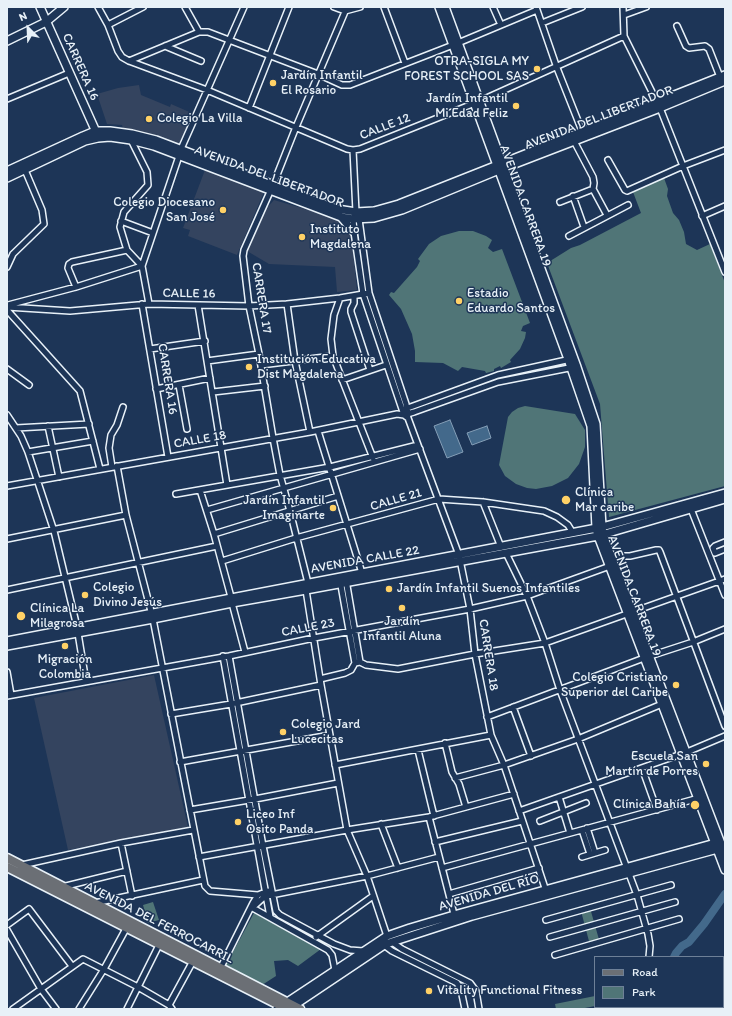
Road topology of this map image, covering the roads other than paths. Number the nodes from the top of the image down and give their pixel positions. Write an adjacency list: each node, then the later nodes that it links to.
1 (40, 7): 20 (main road, CARRERA 16)
2 (64, 7): 20 (main road)
3 (98, 7): 22 (street)
4 (143, 7): 22 (street)
5 (185, 7): 25 (street)
6 (244, 7): 28 (street)
7 (289, 7): 31 (street)
8 (334, 7): 17 (street)
9 (360, 7): 17 (street)
10 (384, 7): 34 (street)
11 (439, 7): 29 (main road, AVENIDA CARRERA 19)
12 (445, 7): 29 (main road, AVENIDA CARRERA 19)
13 (493, 7): 23 (street)
14 (582, 7): 21 (street)
15 (623, 7): 19 (street)
16 (646, 7): 19 (street)
17 (346, 9): 37 (street, CARRERA 17)
18 (537, 9): 21 (street); 23 (street)
19 (624, 15): 26 (street)
20 (46, 22): 27 (main road); 36 (main road, CARRERA 16)
21 (542, 23): 35 (street)
22 (108, 25): 32 (street)
23 (501, 25): 29 (street)
24 (677, 26): 38 (street)
25 (199, 32): 28 (street); 30 (street)
26 (624, 36): 35 (street, CALLE 12); 42 (street)
27 (7, 40)
28 (230, 41): 31 (street); 39 (street)
29 (456, 44): 34 (street); 41 (main road, AVENIDA CARRERA 19)
30 (165, 46): 32 (street); 33 (street)
31 (270, 56): 37 (street); 43 (street)
32 (129, 61): 39 (street, CALLE 12)
33 (201, 61)
34 (405, 63): 37 (street)
35 (557, 68): 41 (street, CALLE 12); 45 (street)
36 (69, 73): 40 (street); 46 (main road, CARRERA 16)
37 (318, 74): 44 (street, CARRERA 17)
38 (723, 78): 42 (main road, AVENIDA DEL LIBERTADOR)
39 (207, 90): 43 (street, CALLE 12); 51 (street)
40 (7, 99)
41 (478, 102): 49 (street, CALLE 12); 53 (main road, AVENIDA CARRERA 19)
42 (658, 105): 45 (main road, AVENIDA DEL LIBERTADOR); 48 (main road, AVENIDA DEL LIBERTADOR); 54 (street)
43 (249, 108): 44 (street, CALLE 12)
44 (296, 127): 49 (street, CALLE 12); 58 (street, CARRERA 17)
45 (582, 131): 53 (main road, AVENIDA DEL LIBERTADOR)
46 (97, 135): 47 (main road, AVENIDA DEL LIBERTADOR); 51 (main road, AVENIDA DEL LIBERTADOR); 55 (main road, AVENIDA DEL LIBERTADOR); 56 (main road, AVENIDA DEL LIBERTADOR)
47 (131, 140): 51 (main road, AVENIDA DEL LIBERTADOR); 68 (street)
48 (574, 141): 53 (main road, AVENIDA DEL LIBERTADOR); 59 (street)
49 (353, 150): 65 (street, CARRERA 18)
50 (725, 150): 54 (street)
51 (180, 153): 58 (main road, AVENIDA DEL LIBERTADOR); 71 (street)
52 (608, 160): 54 (street)
53 (501, 166): 65 (main road, AVENIDA DEL LIBERTADOR); 93 (main road, AVENIDA CARRERA 19)
54 (683, 166): 66 (street)
55 (25, 170): 57 (main road, AVENIDA DEL LIBERTADOR); 75 (street)
56 (7, 171)
57 (7, 178)
58 (272, 188): 65 (main road, AVENIDA DEL LIBERTADOR); 67 (main road, AVENIDA DEL LIBERTADOR); 87 (street, CARRERA 17)
59 (593, 189): 60 (street); 64 (street)
60 (573, 196): 61 (street); 69 (street)
61 (560, 202)
62 (628, 205): 64 (street)
63 (725, 206): 66 (street)
64 (607, 215): 69 (street)
65 (356, 216): 67 (main road, AVENIDA DEL LIBERTADOR); 70 (street, CARRERA 18); 79 (street, CARRERA 18)
66 (702, 216): 74 (street)
67 (341, 217): 70 (main road)
68 (121, 221): 71 (street); 73 (street)
69 (584, 227): 72 (street)
70 (354, 232): 80 (street, CARRERA 18)
71 (153, 233): 76 (street)
72 (569, 236)
73 (127, 250): 76 (street); 78 (street)
74 (724, 264): 77 (street)
75 (7, 266)
76 (142, 266): 78 (street); 84 (street)
77 (725, 272)
78 (76, 287): 88 (street)
79 (369, 293): 80 (street, CALLE 16); 109 (street, CARRERA 18)
80 (362, 294): 81 (street, CALLE 16); 97 (street, CARRERA 18)
81 (354, 296): 82 (street, CALLE 16); 100 (street)
82 (340, 298): 85 (street, CALLE 16); 92 (street)
83 (142, 304): 84 (street, CALLE 16); 88 (street, CALLE 16); 90 (street, CARRERA 16)
84 (149, 304): 86 (street, CALLE 16)
85 (287, 304): 87 (street, CALLE 16); 95 (street)
86 (198, 305): 87 (street, CALLE 16); 89 (street)
87 (249, 306): 91 (street, CARRERA 17)
88 (7, 307): 112 (street)
89 (205, 341): 90 (street); 94 (street)
90 (150, 349): 106 (street, CARRERA 16)
91 (259, 354): 94 (street); 96 (street, CARRERA 17)
92 (333, 356): 95 (street); 102 (street)
93 (571, 359): 98 (main road, AVENIDA CARRERA 19); 109 (street, CALLE 18)
94 (207, 360): 101 (street)
95 (295, 361): 96 (street); 117 (street)
96 (261, 365): 105 (street, CARRERA 17)
97 (386, 365): 100 (street); 109 (street, CARRERA 18)
98 (574, 367): 109 (street, CALLE 18); 150 (main road, AVENIDA CARRERA 19)
99 (7, 369): 103 (street)
100 (370, 370): 102 (street)
101 (210, 378): 104 (street); 107 (street)
102 (342, 380): 111 (street)
103 (29, 385)
104 (179, 385): 106 (street); 115 (street)
105 (264, 386): 107 (street); 118 (street, CARRERA 17)
106 (156, 389): 125 (street, CARRERA 16)
107 (213, 392): 122 (street)
108 (123, 407): 127 (street)
109 (406, 413): 111 (street, CALLE 18); 120 (street, CARRERA 18)
110 (7, 414): 114 (street)
111 (359, 422): 116 (street, CALLE 18); 124 (street)
112 (89, 424): 113 (street); 119 (street)
113 (48, 426): 114 (street); 121 (street)
114 (16, 428): 123 (street)
115 (187, 429)
116 (318, 431): 117 (street, CALLE 18); 128 (street)
117 (310, 432): 118 (street, CALLE 18)
118 (273, 438): 122 (street, CALLE 18); 131 (street, CARRERA 17)
119 (93, 441): 121 (street); 129 (street)
120 (419, 447): 124 (street); 126 (street); 141 (street, CARRERA 18)
121 (53, 448): 123 (street); 132 (street)
122 (221, 448): 125 (street, CALLE 18); 134 (street)
123 (28, 452): 133 (street)
124 (372, 456): 126 (street); 128 (street)
125 (168, 457): 127 (street, CALLE 18)
126 (374, 462): 130 (street)
127 (114, 466): 129 (street, CALLE 18); 147 (street)
128 (330, 467): 130 (street); 131 (street)
129 (100, 469): 132 (street, CALLE 18)
130 (332, 474): 136 (street); 140 (street)
131 (280, 475): 134 (street); 136 (street, CARRERA 17)
132 (59, 477): 133 (street, CALLE 18)
133 (38, 480): 135 (street, CALLE 18); 149 (street)
134 (227, 485): 137 (street)
135 (7, 486)
136 (283, 487): 145 (street); 146 (street, CARRERA 17)
137 (200, 490): 139 (street); 145 (street)
138 (725, 493): 150 (main road, AVENIDA CALLE 22)
139 (176, 494)
140 (338, 496): 146 (street); 148 (street)
141 (439, 499): 143 (street, CALLE 21); 148 (street, CALLE 21); 161 (street, CARRERA 18)
142 (725, 499): 144 (main road, AVENIDA CALLE 22)
143 (483, 502): 151 (street, CALLE 21); 157 (street)
144 (692, 509): 150 (main road, AVENIDA CALLE 22); 168 (street)
145 (207, 510): 152 (street)
146 (290, 511): 152 (street); 153 (street, CARRERA 17)
147 (126, 516): 149 (street); 163 (street)
148 (347, 525): 153 (street, CALLE 21); 165 (street)
149 (54, 531): 154 (street); 166 (street)
150 (600, 532): 151 (main road, AVENIDA CALLE 22); 159 (main road, AVENIDA CALLE 22); 160 (main road, AVENIDA CARRERA 19); 164 (main road, AVENIDA CARRERA 19)
151 (573, 533): 157 (main road, AVENIDA CALLE 22)
152 (214, 534): 156 (street)
153 (296, 538): 162 (street, CALLE 21); 169 (street, CARRERA 17)
154 (7, 539)
155 (725, 542): 158 (street)
156 (217, 546): 162 (street); 163 (street)
157 (500, 547): 161 (main road, AVENIDA CALLE 22)
158 (725, 549)
159 (506, 553): 161 (main road, AVENIDA CALLE 22); 172 (street)
160 (612, 556): 173 (street); 176 (main road, AVENIDA CARRERA 19)
161 (460, 558): 165 (main road, AVENIDA CALLE 22); 167 (main road, AVENIDA CALLE 22); 175 (street, CARRERA 18)
162 (222, 561): 174 (street)
163 (138, 563): 166 (street); 177 (street)
164 (610, 566): 172 (street, CALLE 23); 176 (main road, AVENIDA CARRERA 19)
165 (362, 573): 167 (main road, AVENIDA CALLE 22)
166 (66, 578): 170 (street); 179 (street)
167 (343, 580): 169 (main road, AVENIDA CALLE 22); 180 (street)
168 (722, 580): 171 (street); 173 (street)
169 (307, 587): 174 (main road, AVENIDA CALLE 22); 181 (street, CARRERA 17)
170 (7, 590)
171 (725, 594)
172 (526, 596): 175 (street, CALLE 23); 184 (street)
173 (676, 596): 176 (street); 183 (street)
174 (232, 600): 177 (main road, AVENIDA CALLE 22); 186 (street)
175 (470, 609): 180 (street, CALLE 23); 187 (street, CARRERA 18)
176 (630, 612): 184 (street); 189 (main road, AVENIDA CARRERA 19)
177 (152, 616): 179 (main road, AVENIDA CALLE 22); 191 (street)
178 (725, 629): 183 (street)
179 (77, 630): 182 (main road, AVENIDA CALLE 22); 185 (main road, AVENIDA CALLE 22); 193 (street)
180 (352, 632): 181 (street, CALLE 23); 190 (street)
181 (314, 638): 186 (street, CALLE 23); 194 (street, CARRERA 17)
182 (7, 641)
183 (694, 642): 189 (street); 203 (street)
184 (545, 643): 187 (street); 195 (street)
185 (7, 646)
186 (244, 652): 188 (street, CALLE 23)
187 (475, 654): 190 (street); 202 (street, CARRERA 18)
188 (226, 656): 191 (street, CALLE 23); 197 (street); 198 (street)
189 (647, 657): 195 (street); 199 (main road, AVENIDA CARRERA 19); 211 (main road, AVENIDA CARRERA 19)
190 (358, 663): 194 (street)
191 (163, 667): 193 (street, CALLE 23); 201 (street)
192 (7, 672): 196 (street)
193 (86, 682): 196 (street, CALLE 23)
194 (320, 682): 197 (street); 204 (street, CARRERA 17)
195 (560, 690): 200 (street); 207 (street)
196 (9, 695)
197 (237, 703): 198 (street); 210 (street)
198 (231, 704): 201 (street); 210 (street)
199 (662, 704): 207 (street); 211 (main road, AVENIDA CARRERA 19)
200 (513, 708): 202 (street); 212 (street)
201 (171, 714): 213 (street)
202 (487, 717): 205 (street, CARRERA 18)
203 (725, 726)
204 (330, 735): 210 (street); 214 (street, CARRERA 17)
205 (491, 735): 208 (street); 215 (street, CARRERA 18)
206 (725, 736): 211 (street)
207 (578, 739): 212 (street); 219 (street)
208 (445, 743): 209 (street); 217 (street)
209 (418, 750): 214 (street); 230 (street)
210 (243, 751): 213 (street); 223 (street)
211 (684, 753): 216 (street); 222 (main road, AVENIDA CARRERA 19); 243 (main road, AVENIDA CARRERA 19)
212 (531, 756): 215 (street)
213 (180, 762): 226 (street)
214 (335, 765): 218 (street, CARRERA 17)
215 (504, 765): 217 (street); 220 (street, CARRERA 18)
216 (642, 768): 219 (street); 227 (street)
217 (455, 778): 225 (street)
218 (338, 783): 223 (street); 237 (street, CARRERA 17)
219 (595, 784): 221 (street); 233 (street)
220 (514, 794): 225 (street); 228 (street, CARRERA 18)
221 (559, 796): 228 (street); 229 (street)
222 (699, 798): 227 (street); 243 (main road, AVENIDA CARRERA 19)
223 (252, 800): 226 (street); 242 (street)
224 (586, 802): 229 (street)
225 (466, 807): 230 (street)
226 (190, 810): 236 (street)
227 (657, 810): 233 (street)
228 (519, 811): 231 (street, CARRERA 18)
229 (564, 812): 232 (street); 238 (street)
230 (432, 816): 234 (street); 239 (street)
231 (522, 821): 239 (street); 241 (street, CARRERA 18)
232 (540, 821)
233 (610, 822): 235 (street); 255 (street)
234 (381, 824): 237 (street); 252 (street)
235 (584, 829): 238 (street); 245 (street)
236 (193, 830): 240 (street); 246 (street)
237 (347, 830): 242 (street); 258 (street, CARRERA 17)
238 (570, 833): 241 (street)
239 (435, 842): 247 (street)
240 (121, 843): 250 (street); 257 (street)
241 (531, 844): 253 (street); 254 (street, CARRERA 18)
242 (260, 846): 246 (street); 263 (street)
243 (721, 846): 255 (main road, AVENIDA DEL RÍO); 256 (main road, AVENIDA CARRERA 19)
244 (605, 850): 245 (street)
245 (592, 854): 248 (street)
246 (199, 857): 259 (street)
247 (439, 857): 252 (street); 253 (street)
248 (582, 857)
249 (7, 858): 250 (main road, AVENIDA DEL FERROCARRIL)
250 (21, 865): 261 (main road, AVENIDA DEL FERROCARRIL)
251 (7, 867): 278 (main road, AVENIDA DEL FERROCARRIL)
252 (398, 868): 258 (street)
253 (442, 868): 264 (street)
254 (539, 868): 262 (street, CARRERA 18); 264 (street)
255 (627, 870): 262 (main road, AVENIDA DEL RÍO); 266 (street)
256 (725, 870)
257 (127, 871): 261 (street); 267 (street)
258 (367, 876): 263 (street); 268 (street, CARRERA 17)
259 (203, 880): 265 (street); 267 (street)
260 (671, 885): 266 (street)
261 (62, 887): 270 (main road, AVENIDA DEL FERROCARRIL)
262 (546, 892): 274 (main road, AVENIDA DEL RÍO)
263 (269, 893): 265 (street); 271 (street); 273 (street); 281 (street)
264 (449, 894): 274 (street)
265 (258, 895): 271 (street)
266 (637, 895): 272 (street); 275 (street)
267 (132, 896): 270 (street)
268 (373, 896): 281 (street); 283 (street, CARRERA 17)
269 (675, 902): 272 (street)
270 (94, 903): 278 (main road, AVENIDA DEL FERROCARRIL)
271 (252, 908): 273 (street); 294 (street)
272 (643, 911): 279 (street); 282 (street)
273 (270, 917): 284 (street)
274 (455, 918): 283 (main road, AVENIDA DEL RÍO)
275 (546, 920)
276 (679, 920): 279 (street)
277 (7, 925): 291 (street)
278 (128, 925): 285 (main road, AVENIDA DEL FERROCARRIL); 292 (street); 294 (main road, AVENIDA DEL FERROCARRIL)
279 (647, 929): 288 (street); 289 (street)
280 (7, 930): 296 (street)
281 (317, 936): 284 (street); 287 (street)
282 (550, 937)
283 (390, 939): 286 (main road, AVENIDA DEL RÍO); 287 (main road, AVENIDA DEL RÍO); 306 (street)
284 (313, 941): 293 (street)
285 (159, 944): 290 (main road, AVENIDA DEL FERROCARRIL); 295 (street)
286 (384, 945): 299 (main road, AVENIDA DEL RÍO); 305 (street)
287 (363, 951): 293 (main road, AVENIDA DEL RÍO)
288 (555, 955)
289 (649, 956)
290 (193, 961): 294 (main road, AVENIDA DEL FERROCARRIL); 298 (street)
291 (72, 966): 292 (street); 296 (street)
292 (104, 969): 295 (street); 302 (street)
293 (335, 970): 299 (main road, AVENIDA DEL RÍO)
294 (219, 971): 297 (main road, AVENIDA DEL FERROCARRIL); 299 (main road, AVENIDA DEL FERROCARRIL)
295 (138, 987): 298 (street); 303 (street)
296 (41, 989): 300 (street); 301 (street)
297 (266, 998): 299 (main road, AVENIDA DEL FERROCARRIL); 304 (main road)
298 (170, 1007)
299 (288, 1007)
300 (13, 1009)
301 (56, 1009)
302 (79, 1009)
303 (128, 1009)
304 (271, 1009)
305 (465, 1009)
306 (479, 1009)

